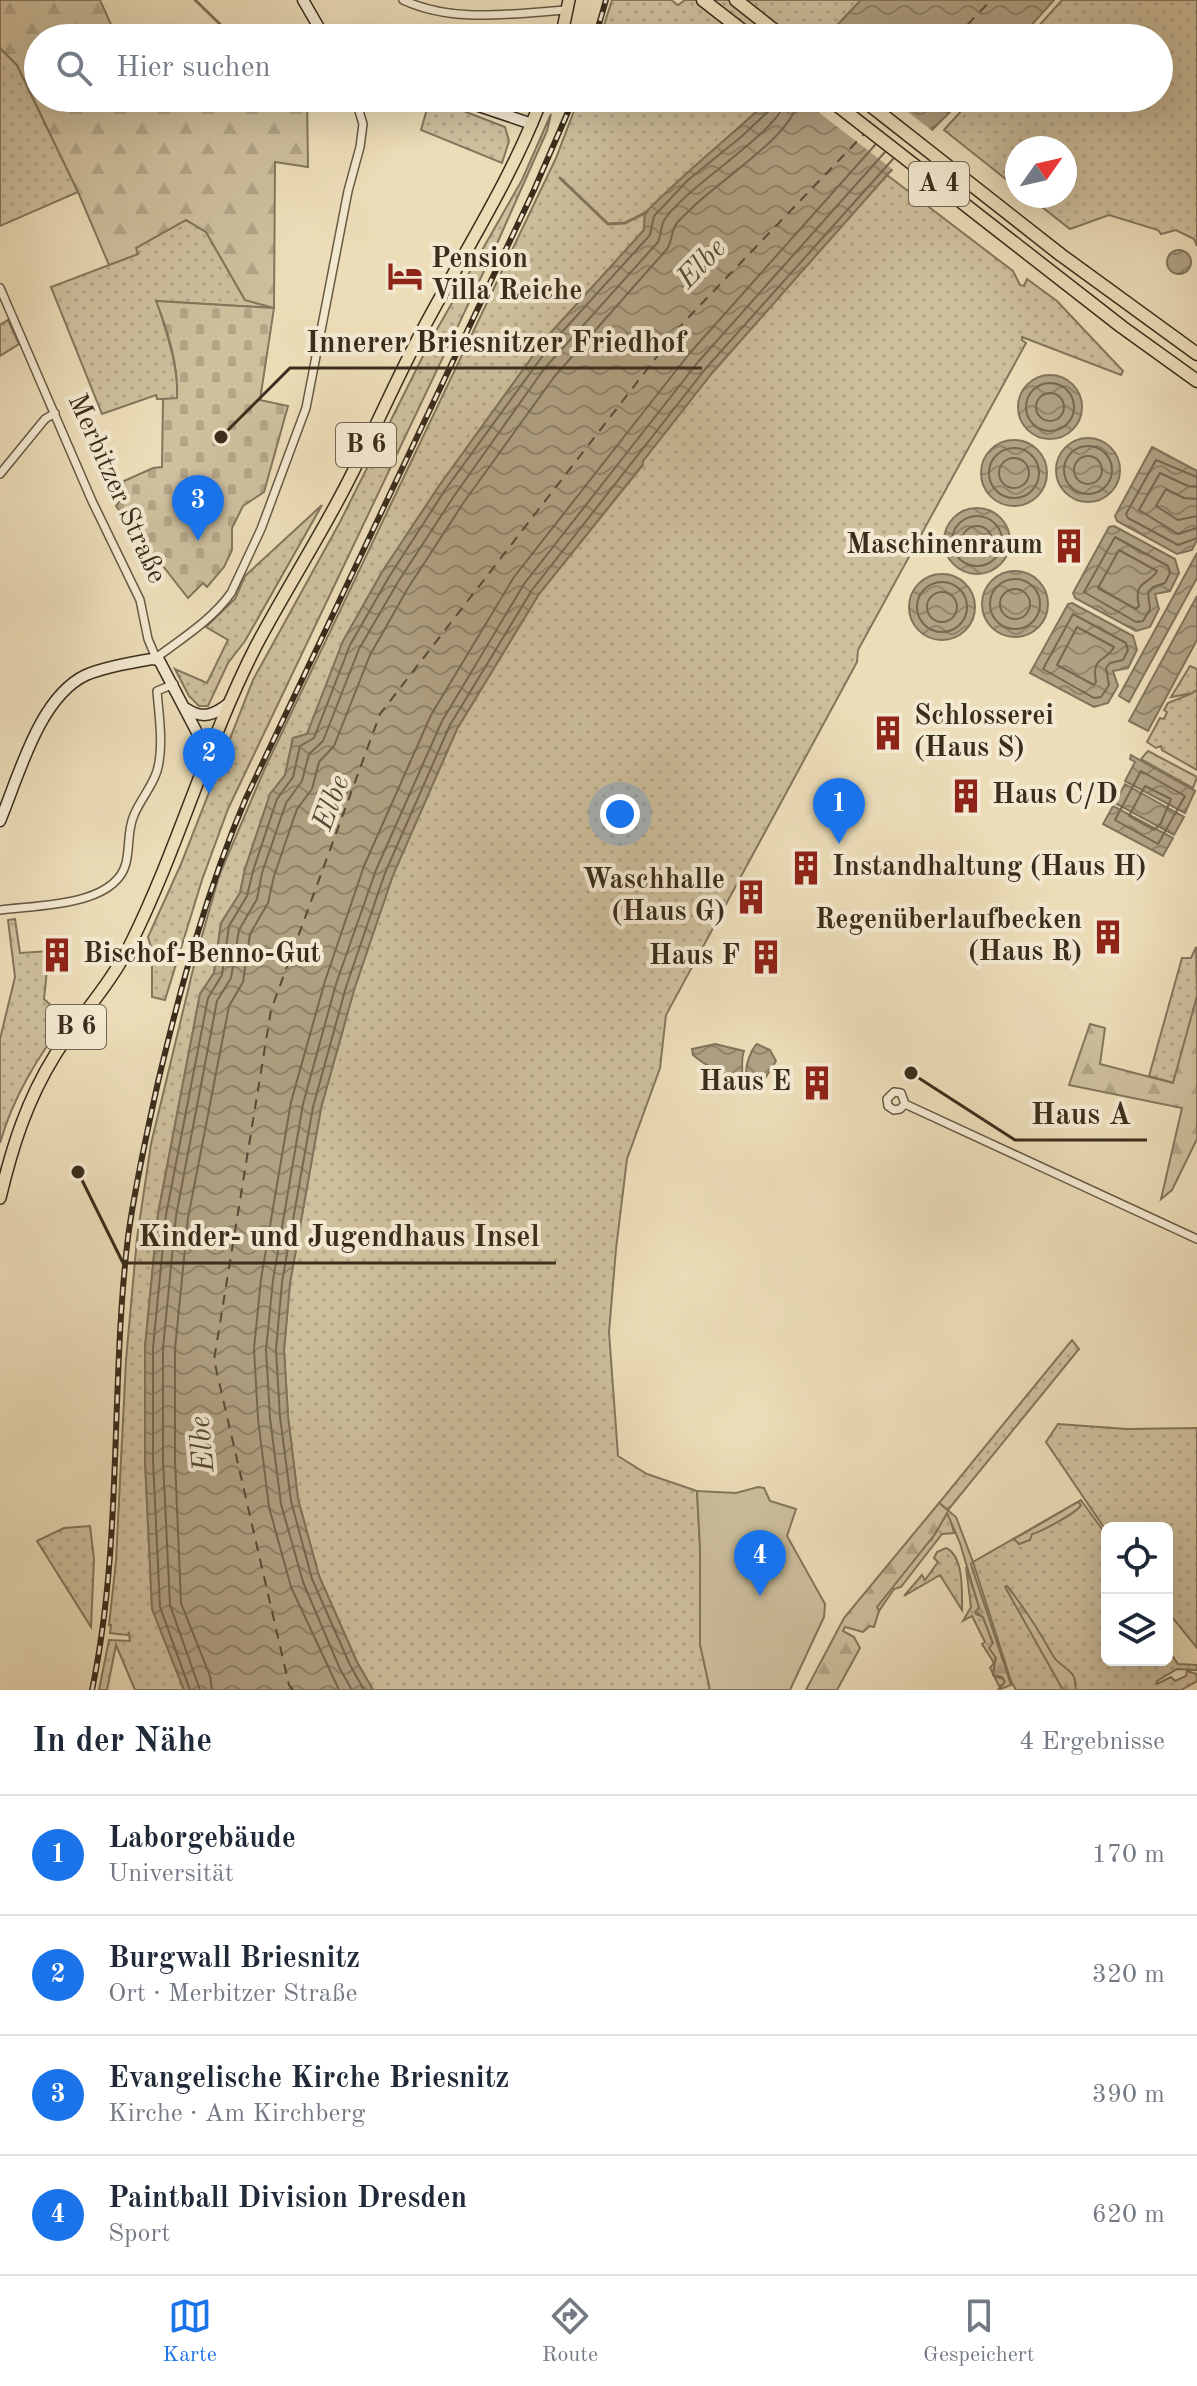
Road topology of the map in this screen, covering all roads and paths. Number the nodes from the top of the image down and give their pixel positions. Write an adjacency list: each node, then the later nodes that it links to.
1 (303, 0): 6 (street)
2 (403, 0): 5 (street)
3 (703, 0): 7 (highway)
4 (736, 0): 8 (highway)
5 (568, 5)
6 (317, 24)
7 (734, 24)
8 (766, 24)
9 (359, 112): 20 (street)
10 (496, 112): 14 (street)
11 (537, 112): 14 (main road, B 6)
12 (846, 112): 17 (highway, A 4)
13 (879, 112): 16 (highway, A 4)
14 (532, 124): 22 (main road, B 6)
15 (0, 288): 18 (street, Merbitzer Straße)
16 (1197, 354)
17 (1197, 381)
18 (55, 413): 19 (street); 20 (street, Merbitzer Straße)
19 (0, 474)
20 (156, 658): 21 (street, Merbitzer Straße); 25 (street)
21 (174, 684): 23 (street, Merbitzer Straße); 26 (street)
22 (228, 704): 23 (street); 24 (main road, B 6)
23 (186, 708): 24 (street, Merbitzer Straße)
24 (212, 747): 28 (main road, B 6)
25 (0, 821)
26 (0, 910)
27 (905, 1104): 29 (street)
28 (0, 1198)
29 (1197, 1239)

